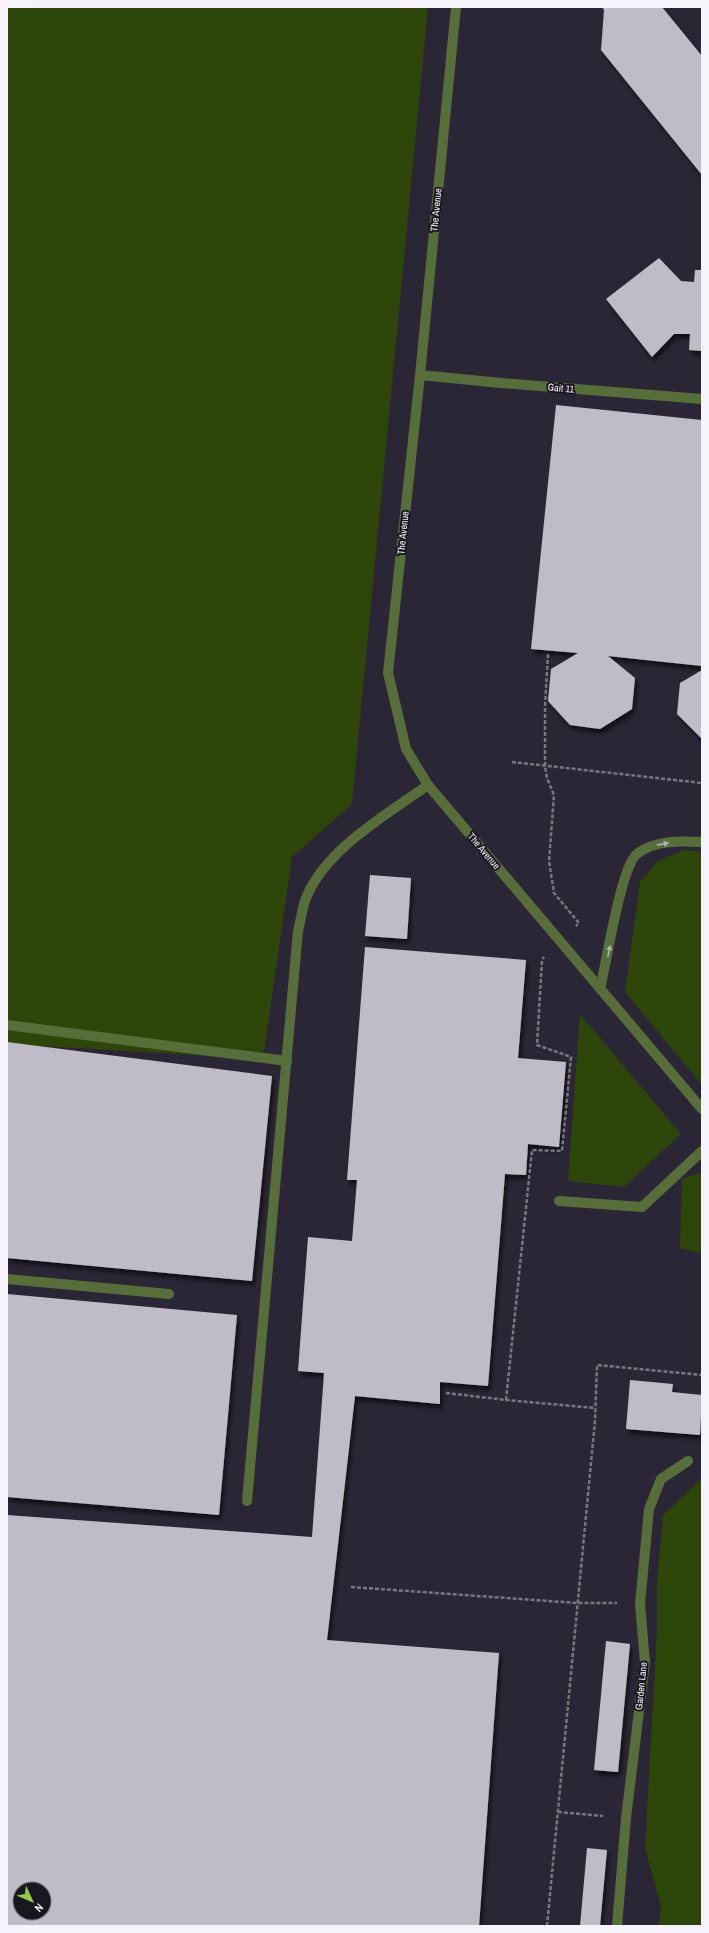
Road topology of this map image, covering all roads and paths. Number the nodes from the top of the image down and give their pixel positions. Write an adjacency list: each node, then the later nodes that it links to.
1 (456, 7): 2 (street, The Avenue)
2 (420, 375): 3 (street, Gait 11); 8 (street, The Avenue)
3 (702, 399)
4 (548, 654): 6 (path)
5 (512, 762): 6 (path)
6 (545, 766): 7 (path); 10 (path)
7 (702, 783)
8 (428, 785): 10 (street, The Avenue); 13 (street)
9 (702, 842): 11 (street, one-way to 9)
10 (559, 939): 11 (street, The Avenue); 21 (path)
11 (600, 989): 14 (street, The Avenue)
12 (7, 1025): 13 (street)
13 (287, 1060): 24 (street)
14 (702, 1109)
15 (702, 1151): 16 (street)
16 (560, 1201)
17 (7, 1279): 18 (street)
18 (169, 1294)
19 (702, 1375): 22 (path)
20 (446, 1393): 21 (path)
21 (506, 1400): 22 (path)
22 (595, 1408): 26 (path)
23 (688, 1460): 27 (street, Garden Lane)
24 (247, 1501)
25 (352, 1587): 26 (path)
26 (577, 1603): 27 (path); 28 (path)
27 (640, 1604): 29 (street, Garden Lane)
28 (558, 1812): 29 (path); 30 (path)
29 (626, 1818): 31 (street, Garden Lane)
30 (547, 1926)
31 (617, 1926)

